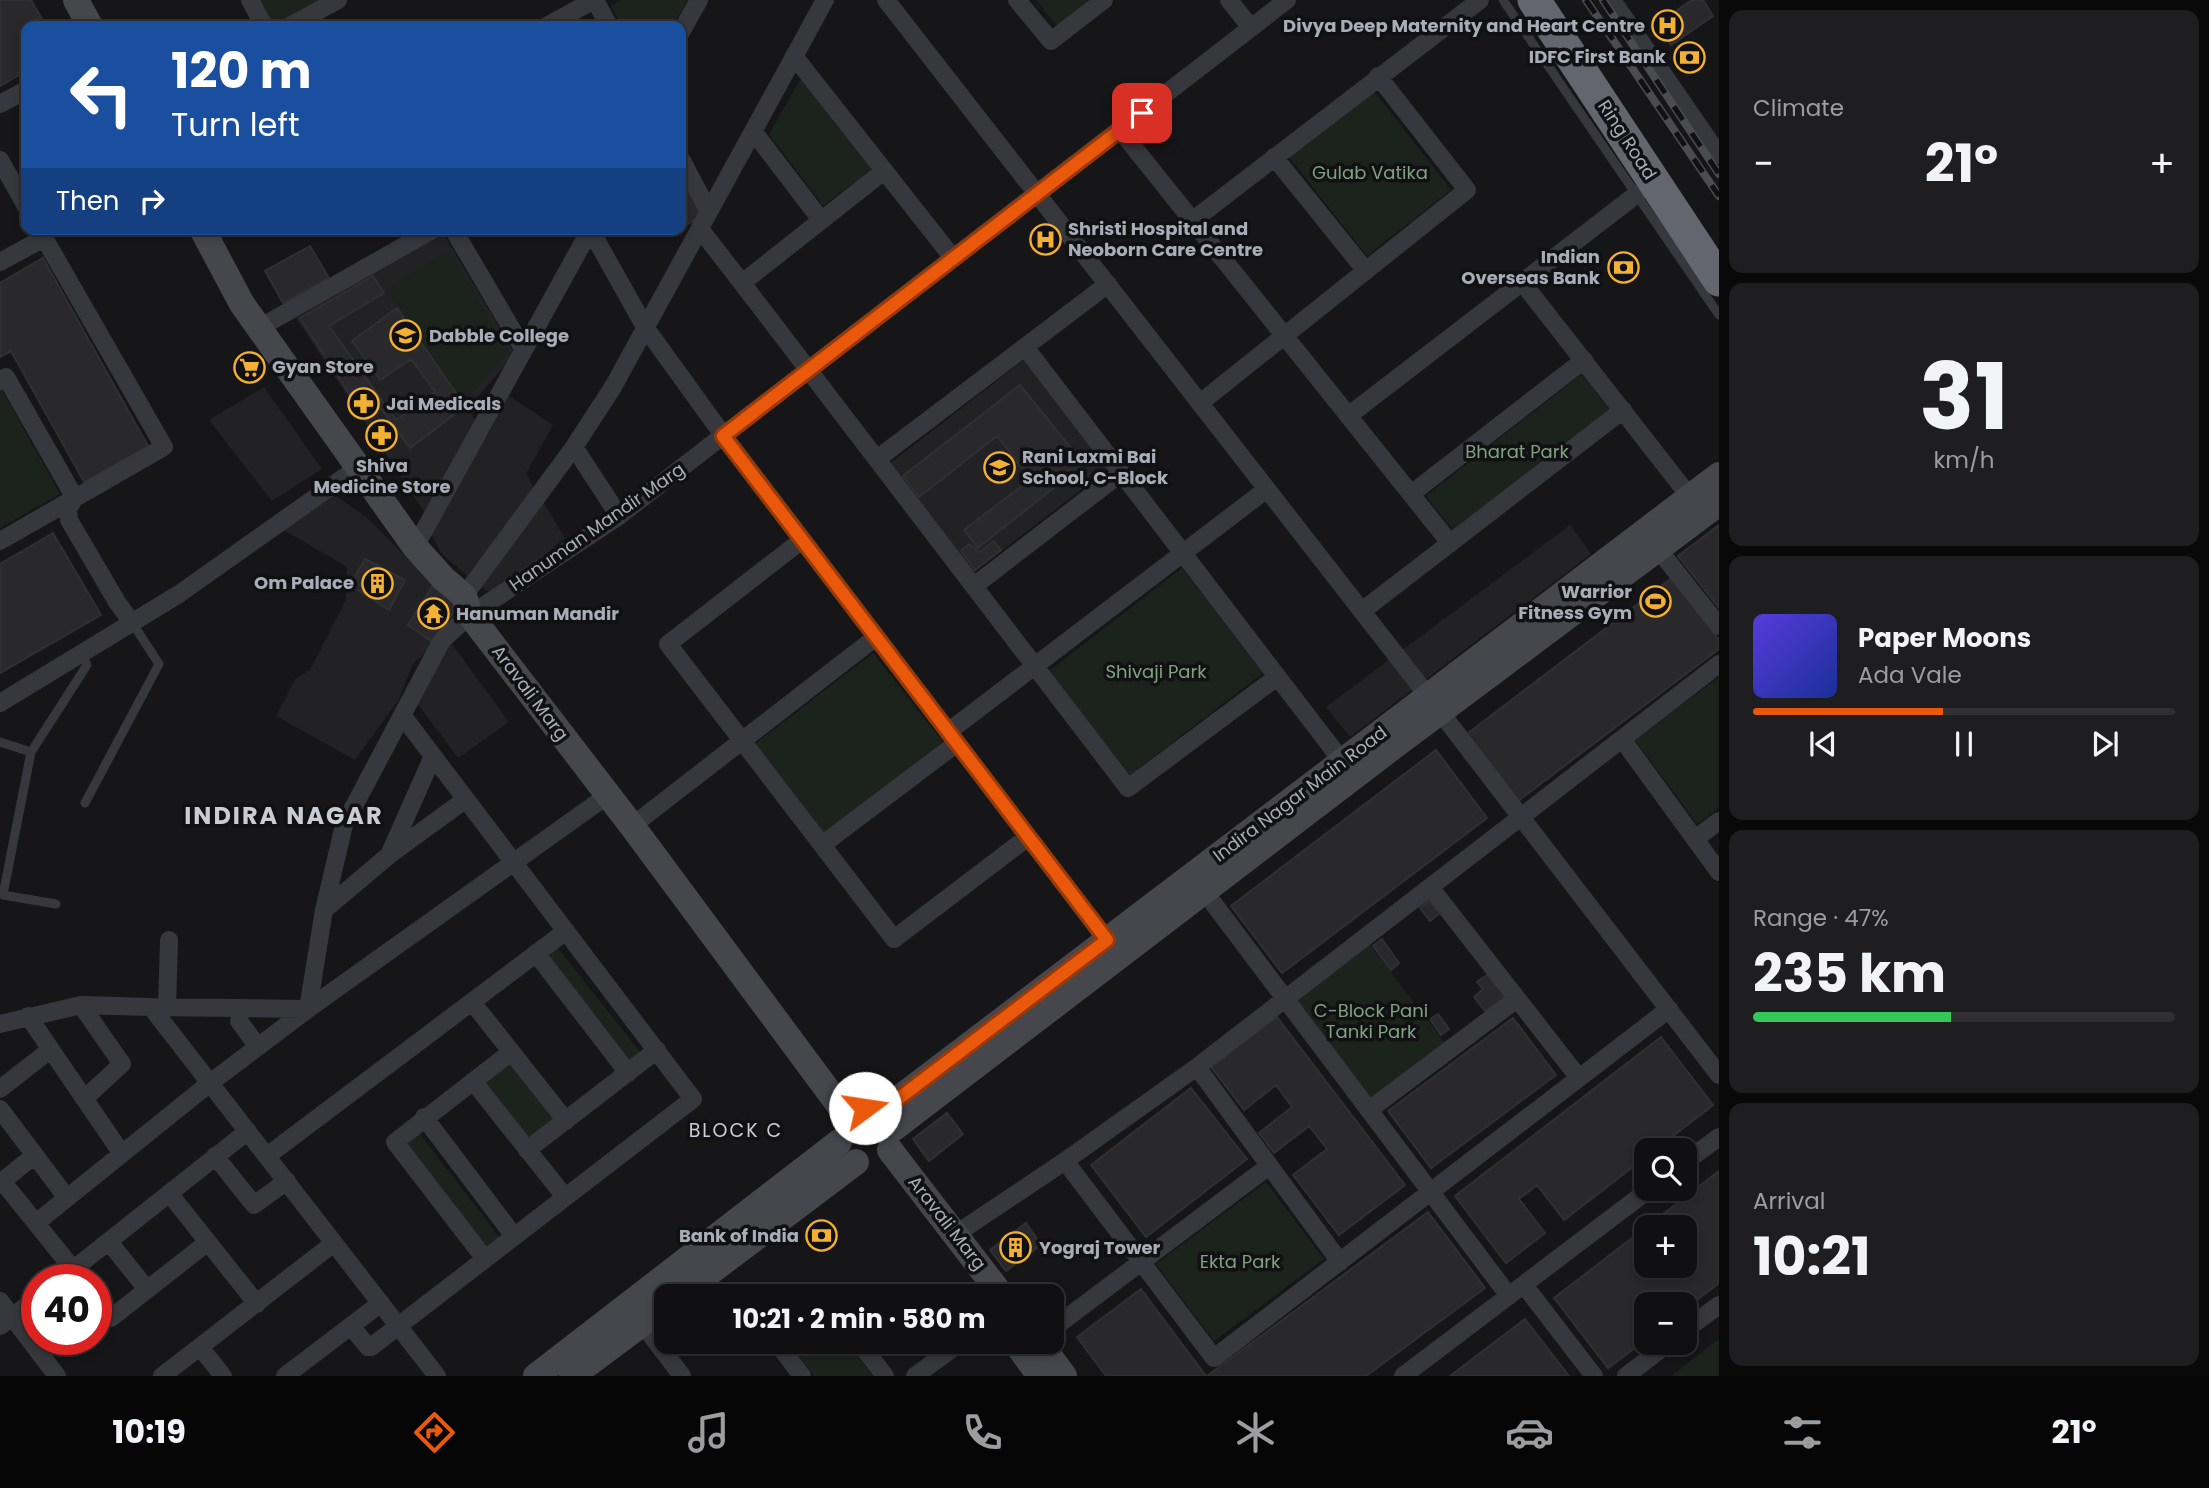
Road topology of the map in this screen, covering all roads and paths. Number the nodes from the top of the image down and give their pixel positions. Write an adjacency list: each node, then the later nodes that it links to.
1 (76, 0): 17 (street)
2 (250, 0): 18 (street)
3 (338, 0): 19 (street)
4 (594, 0): 20 (street); 21 (street)
5 (699, 0): 22 (street)
6 (825, 0): 24 (street)
7 (886, 0): 35 (street)
8 (1017, 0): 9 (street)
9 (1104, 0)
10 (1229, 0): 23 (street)
11 (1287, 0): 23 (street, Hanuman Mandir Marg)
12 (1480, 0): 25 (street)
13 (1503, 0): 36 (lane)
14 (1534, 0): 53 (highway, Ring Road)
15 (1558, 0): 49 (highway, Ring Road)
16 (1616, 1): 30 (street)
17 (87, 21)
18 (261, 21)
19 (299, 21)
20 (556, 21)
21 (606, 21)
22 (686, 23)
23 (1251, 28): 28 (street, Hanuman Mandir Marg)
24 (794, 56): 29 (street); 34 (street)
25 (1378, 76): 31 (street); 52 (street)
26 (21, 93): 27 (street)
27 (0, 104)
28 (1120, 130): 35 (street, Hanuman Mandir Marg); 40 (street)
29 (753, 131): 38 (street); 39 (street)
30 (1719, 155)
31 (1274, 157): 40 (street); 52 (street)
32 (0, 160): 37 (street)
33 (686, 168): 38 (street)
34 (884, 171): 39 (street); 50 (street)
35 (1037, 193): 50 (street, Hanuman Mandir Marg); 56 (street)
36 (1637, 194): 54 (street); 57 (lane)
37 (21, 197)
38 (709, 212): 41 (street)
39 (821, 220): 55 (street)
40 (1192, 220): 60 (street)
41 (699, 229): 55 (street); 58 (street)
42 (39, 235): 51 (street)
43 (43, 235): 78 (street)
44 (205, 235): 59 (street, Aravali Marg)
45 (423, 235): 59 (street)
46 (457, 235): 62 (street)
47 (587, 235): 62 (street)
48 (593, 235): 58 (street)
49 (1719, 240)
50 (953, 258): 64 (street, Hanuman Mandir Marg)
51 (0, 262)
52 (1366, 271): 60 (street)
53 (1719, 280)
54 (1522, 282): 63 (street); 68 (street)
55 (742, 283): 64 (street)
56 (1108, 285): 61 (street); 66 (street)
57 (1719, 315)
58 (645, 327): 69 (street); 70 (street)
59 (259, 328): 72 (street, Aravali Marg)
60 (1284, 336): 66 (street); 68 (street)
61 (1025, 347): 71 (street); 73 (street)
62 (524, 350): 84 (street)
63 (1584, 360): 67 (street); 76 (street)
64 (809, 369): 69 (street, Hanuman Mandir Marg); 71 (street)
65 (0, 381): 78 (street)
66 (1200, 403): 75 (street)
67 (1623, 410): 77 (street); 83 (street)
68 (1348, 416): 76 (street)
69 (723, 436): 80 (street, Hanuman Mandir Marg); 81 (street)
70 (574, 447): 80 (street); 88 (street)
71 (877, 459): 87 (street)
72 (357, 468): 84 (street, Aravali Marg); 90 (street)
73 (1121, 473): 86 (street); 87 (street)
74 (1719, 475): 77 (street, Indira Nagar Main Road)
75 (1267, 489): 86 (street); 89 (street)
76 (1411, 494): 83 (street)
77 (1690, 497): 98 (street, Indira Nagar Main Road)
78 (75, 498): 82 (street); 90 (street)
79 (1719, 503): 85 (street, Indira Nagar Main Road)
80 (619, 516): 88 (street, Hanuman Mandir Marg)
81 (802, 540): 92 (street); 102 (street)
82 (0, 541)
83 (1450, 543): 89 (street)
84 (415, 547): 88 (street, Aravali Marg)
85 (1658, 549): 91 (street); 98 (street, Indira Nagar Main Road)
86 (1183, 553): 95 (street); 96 (street)
87 (974, 586): 95 (street)
88 (467, 606): 99 (street); 107 (street, Aravali Marg)
89 (1362, 611): 98 (street)
90 (133, 624): 93 (street); 109 (lane)
91 (1719, 626)
92 (876, 637): 100 (street); 102 (street)
93 (82, 654): 97 (street); 104 (lane)
94 (1719, 664): 101 (street)
95 (1035, 666): 96 (street); 100 (street)
96 (1278, 677): 106 (street)
97 (0, 703)
98 (1434, 704): 106 (street, Indira Nagar Main Road); 110 (street); 120 (street, Indira Nagar Main Road)
99 (402, 715): 105 (street); 122 (street)
100 (952, 738): 113 (street); 115 (street)
101 (1622, 739): 110 (street); 114 (street)
102 (742, 741): 112 (street); 115 (street)
103 (0, 742): 104 (lane)
104 (30, 752): 121 (lane)
105 (433, 756): 108 (street); 116 (street)
106 (1342, 761): 125 (street, Indira Nagar Main Road)
107 (608, 795): 112 (street, Aravali Marg); 117 (street)
108 (466, 799): 116 (street); 117 (street)
109 (85, 803)
110 (1521, 817): 119 (street); 133 (street)
111 (1719, 821): 114 (street)
112 (632, 826): 155 (street, Aravali Marg)
113 (1028, 837): 115 (street); 125 (street)
114 (1695, 839): 118 (street)
115 (822, 845)
116 (388, 856): 122 (street)
117 (515, 862): 123 (street); 132 (street)
118 (1719, 872)
119 (1430, 887): 127 (street); 128 (street)
120 (1204, 891): 125 (street, Indira Nagar Main Road); 127 (street)
121 (56, 904)
122 (324, 910): 132 (street)
123 (566, 931): 126 (street); 139 (street)
124 (169, 940): 131 (street)
125 (1113, 948): 155 (street, Indira Nagar Main Road)
126 (537, 953): 129 (street); 142 (street)
127 (1285, 999): 141 (street); 150 (street)
128 (1517, 999): 144 (street); 150 (street)
129 (472, 1002): 140 (street); 161 (street)
130 (81, 1005): 131 (street); 134 (street); 148 (street)
131 (159, 1008): 132 (street); 146 (street)
132 (307, 1009): 137 (street)
133 (1669, 1009): 143 (street); 144 (street)
134 (28, 1016): 136 (street); 138 (street)
135 (239, 1021): 137 (street)
136 (0, 1024)
137 (258, 1046): 146 (street)
138 (50, 1050): 147 (street); 148 (street)
139 (657, 1050): 142 (street); 168 (street)
140 (511, 1052): 145 (street); 152 (street)
141 (1197, 1067): 162 (street); 163 (street)
142 (628, 1073): 152 (street)
143 (1719, 1075)
144 (1579, 1078): 166 (street)
145 (473, 1081): 151 (street); 156 (street)
146 (210, 1083): 153 (street); 158 (street)
147 (0, 1089)
148 (84, 1099): 158 (street)
149 (0, 1109): 159 (street)
150 (1369, 1110): 166 (street)
151 (424, 1117): 173 (street); 177 (street)
152 (566, 1121): 156 (street)
153 (248, 1131): 160 (street); 161 (street)
154 (1719, 1137): 157 (street)
155 (873, 1143): 172 (street, Aravali Marg); 182 (street, Indira Nagar Main Road); 183 (street, Aravali Marg); 213 (street, Indira Nagar Main Road)
156 (527, 1150): 168 (street)
157 (1697, 1153)
158 (122, 1154): 169 (street)
159 (35, 1156): 165 (street); 169 (street)
160 (215, 1156): 164 (street); 167 (street)
161 (267, 1156): 164 (street)
162 (1065, 1161): 172 (street); 179 (street)
163 (1269, 1166): 178 (street); 179 (street)
164 (287, 1181): 176 (street)
165 (1, 1182): 171 (street)
166 (1430, 1192): 178 (street); 187 (street)
167 (169, 1193): 174 (street); 175 (street)
168 (565, 1197): 173 (street)
169 (67, 1198): 171 (street)
170 (1634, 1201): 185 (street)
171 (36, 1223): 180 (street)
172 (956, 1234): 184 (street, Aravali Marg)
173 (514, 1236): 177 (street)
174 (109, 1242): 181 (street); 186 (street)
175 (208, 1242): 186 (street); 190 (street)
176 (334, 1243): 189 (street); 190 (street)
177 (485, 1259): 200 (street)
178 (1340, 1262): 179 (street)
179 (1141, 1263): 195 (street)
180 (64, 1264)
181 (85, 1264)
182 (694, 1284)
183 (971, 1284)
184 (993, 1284)
185 (1524, 1284): 187 (street); 222 (street)
186 (146, 1288): 194 (street)
187 (1509, 1296): 221 (street)
188 (0, 1301): 196 (street)
189 (381, 1303): 199 (street); 200 (street)
190 (257, 1304): 201 (street)
191 (1719, 1306): 197 (street)
192 (21, 1310): 196 (street)
193 (654, 1314): 198 (street)
194 (112, 1317)
195 (1064, 1320)
196 (6, 1321): 209 (street)
197 (1697, 1322)
198 (642, 1323): 214 (street); 215 (street)
199 (351, 1326): 200 (street); 208 (street)
200 (399, 1326): 212 (street)
201 (200, 1347): 210 (street); 211 (street)
202 (787, 1354): 216 (street)
203 (868, 1354): 217 (street)
204 (945, 1354): 218 (street)
205 (1031, 1354): 219 (street)
206 (1038, 1354): 220 (street)
207 (1653, 1355): 223 (street)
208 (293, 1374)
209 (57, 1376)
210 (162, 1376)
211 (223, 1376)
212 (437, 1376)
213 (536, 1376)
214 (572, 1376)
215 (682, 1376)
216 (802, 1376)
217 (885, 1376)
218 (915, 1376)
219 (1040, 1376)
220 (1065, 1376)
221 (1404, 1376)
222 (1594, 1376)
223 (1626, 1376)

